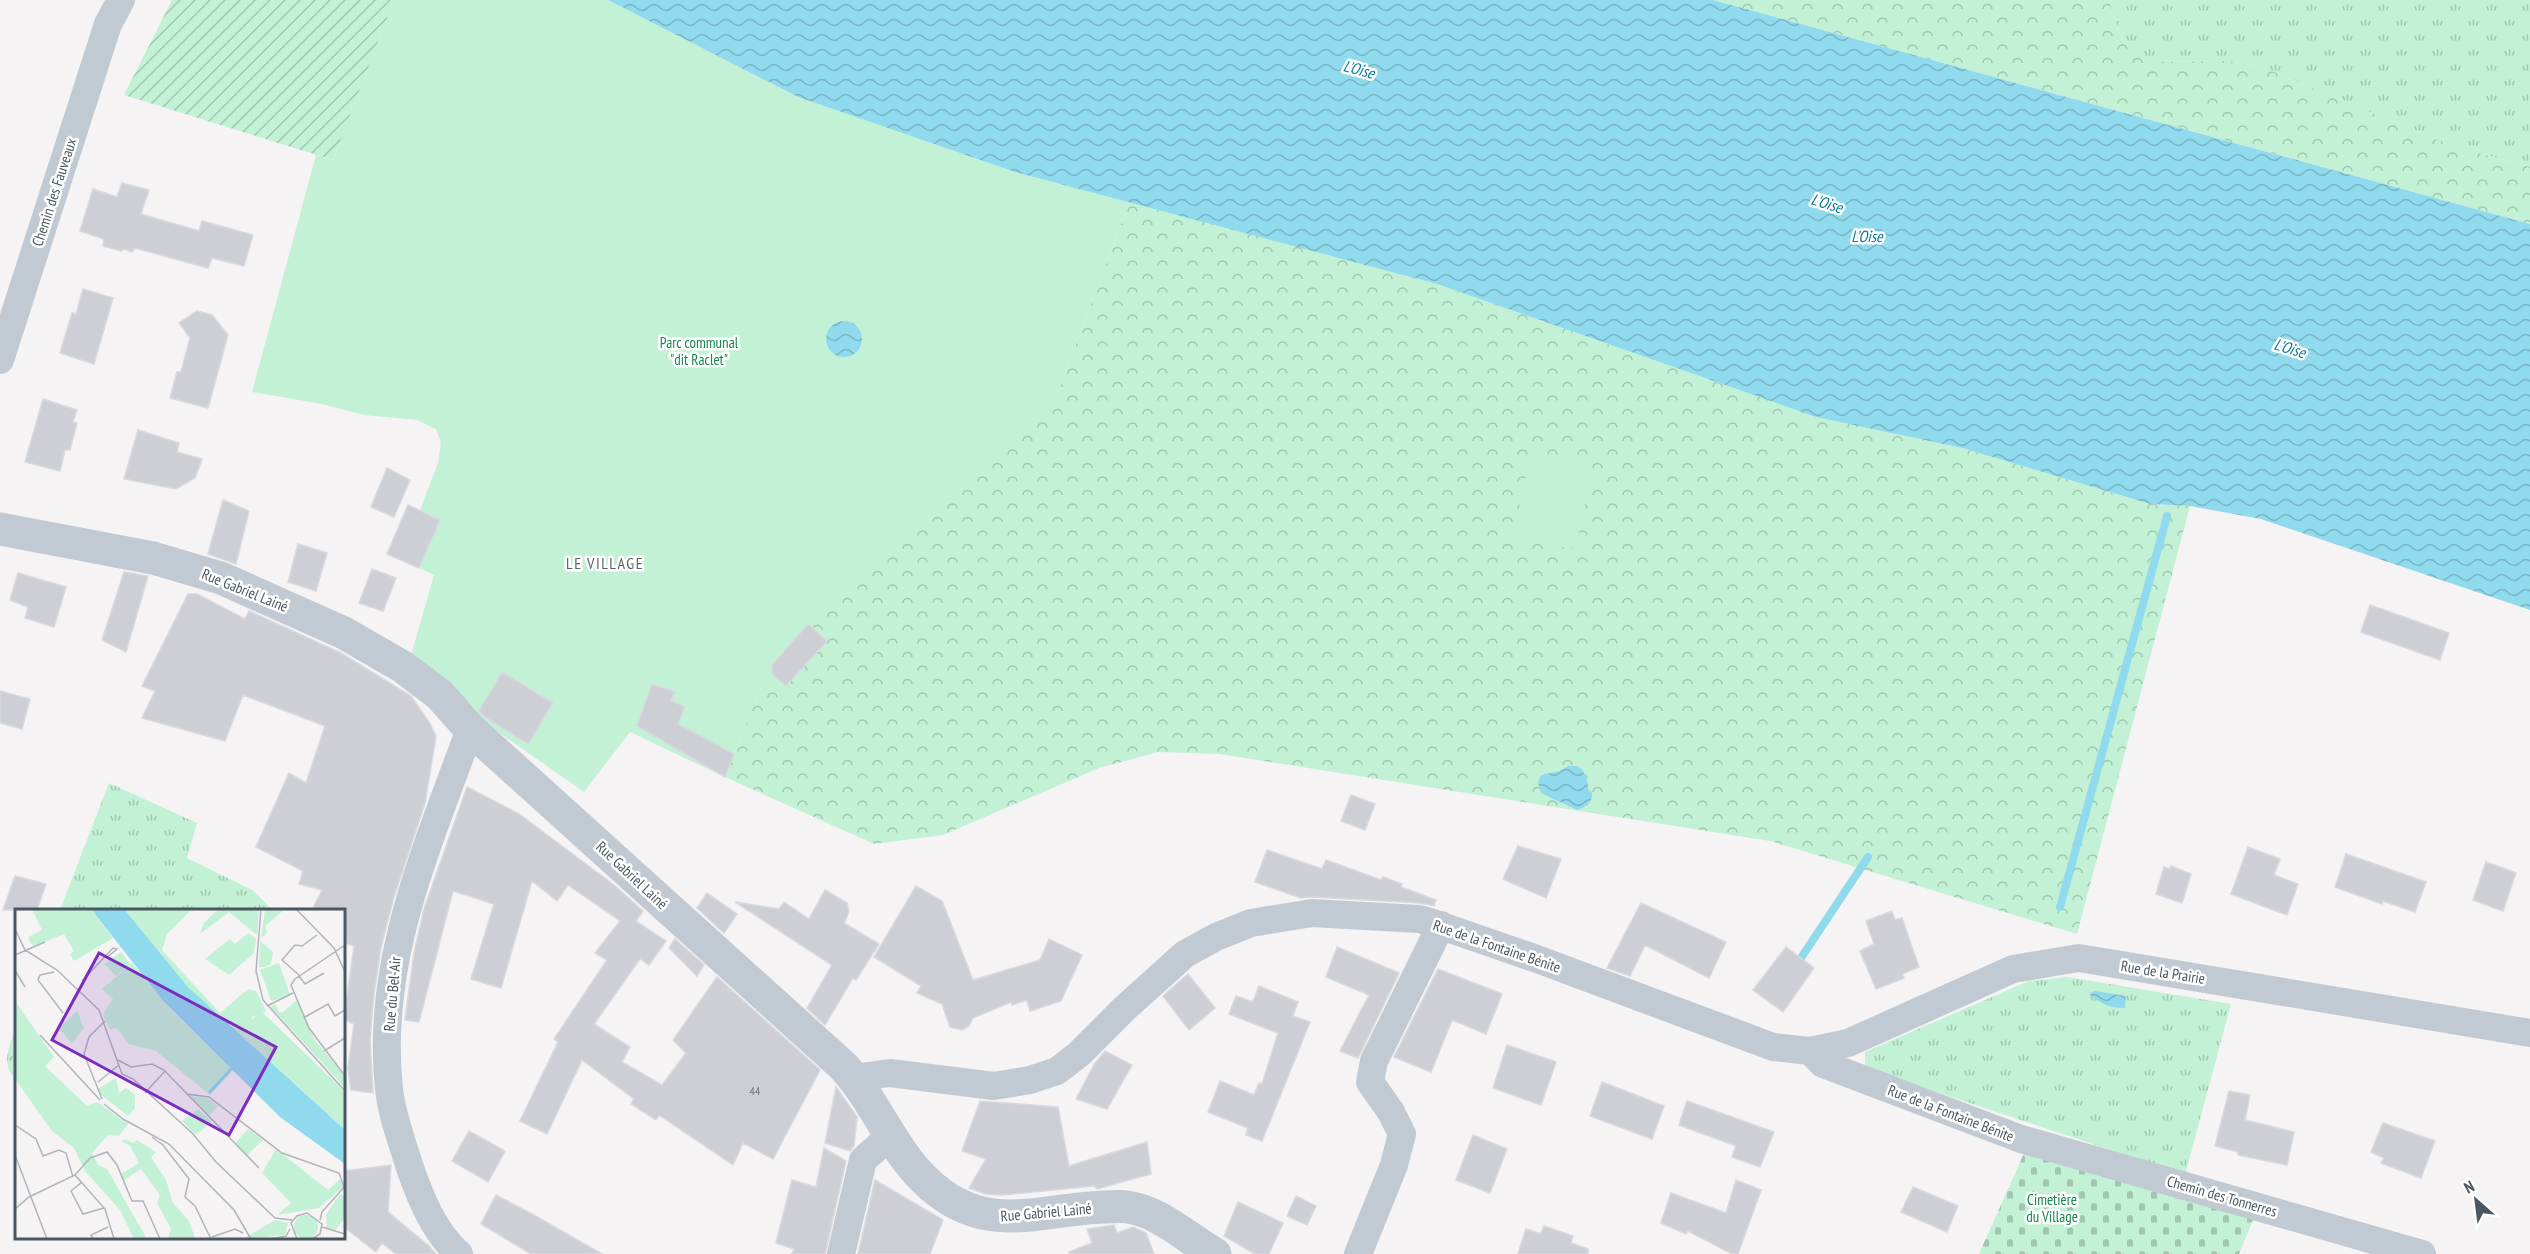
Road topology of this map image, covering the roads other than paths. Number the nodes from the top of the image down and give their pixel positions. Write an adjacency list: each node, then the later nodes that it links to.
1 (112, 8): 2 (street, Chemin des Fauveaux)
2 (0, 360)
3 (0, 529): 4 (street, Rue Gabriel Lainé)
4 (470, 729): 8 (street, Rue Gabriel Lainé); 11 (street, Rue du Bel-Air)
5 (1441, 925): 7 (street, Rue de la Fontaine Bénite); 8 (street, Rue de la Fontaine Bénite); 14 (street)
6 (2530, 1033): 7 (street, Rue de la Prairie)
7 (1809, 1051): 10 (street, Rue de la Fontaine Bénite)
8 (854, 1078): 9 (street, Rue Gabriel Lainé)
9 (889, 1137): 12 (street); 13 (street, Rue Gabriel Lainé)
10 (2021, 1139): 15 (street, Chemin des Tonnerres)
11 (459, 1254)
12 (842, 1254)
13 (1215, 1254)
14 (1358, 1254)
15 (2422, 1254)

